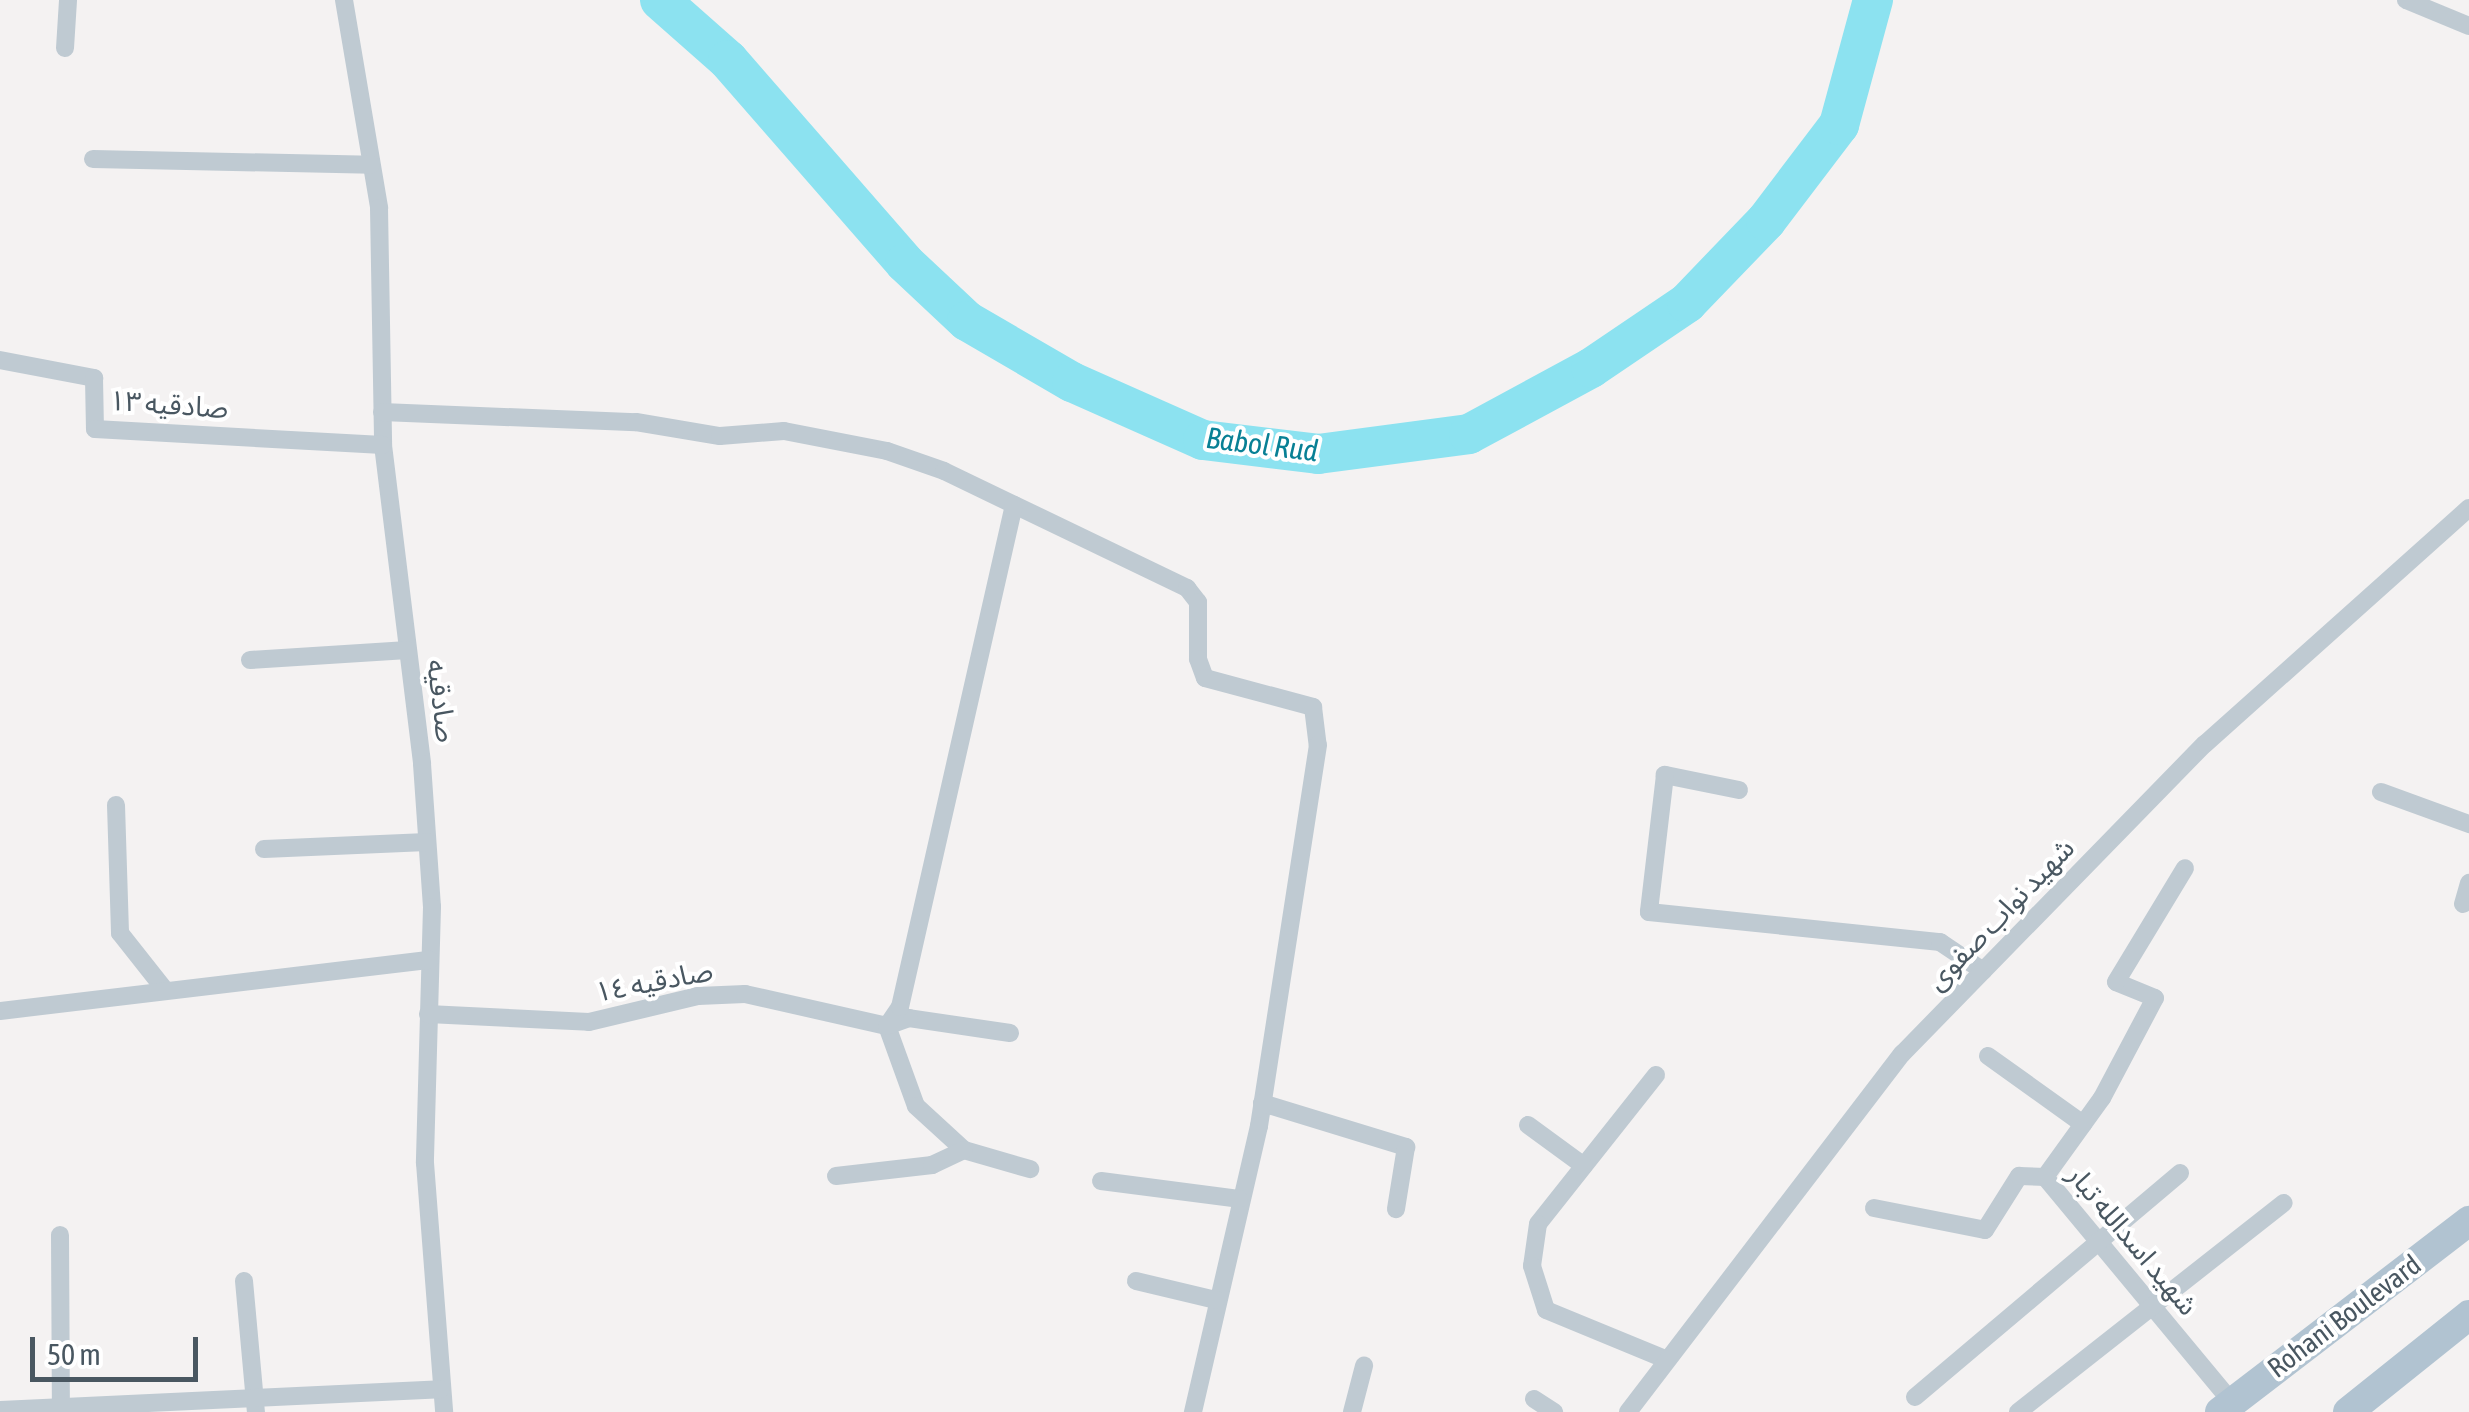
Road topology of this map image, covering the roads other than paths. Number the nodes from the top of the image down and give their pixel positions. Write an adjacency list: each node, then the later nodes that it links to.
1 (68, 0): 5 (street)
2 (344, 0): 7 (street, صادقیه)
3 (2406, 0): 4 (street)
4 (2469, 26)
5 (65, 48)
6 (92, 159): 7 (street)
7 (372, 165): 9 (street, صادقیه)
8 (0, 360): 10 (street, صادقیه ۱۳)
9 (382, 412): 10 (street, صادقیه); 11 (street)
10 (383, 445): 13 (street, صادقیه)
11 (1014, 505): 29 (street); 33 (street)
12 (2469, 508): 25 (street, شهید نواب صفوی)
13 (408, 650): 14 (street); 19 (street, صادقیه)
14 (250, 660)
15 (1738, 790): 25 (street)
16 (2381, 792): 18 (street)
17 (116, 805): 26 (street)
18 (2469, 824)
19 (427, 842): 20 (street); 24 (street, صادقیه)
20 (264, 849)
21 (2185, 868): 34 (street)
22 (2469, 883): 23 (street)
23 (2463, 904)
24 (430, 960): 26 (street); 28 (street, صادقیه)
25 (1983, 971): 55 (street, شهید نواب صفوی)
26 (165, 990): 27 (street)
27 (0, 1011)
28 (428, 1014): 29 (street, صادقيه ١٤); 57 (street, صادقیه)
29 (887, 1026): 30 (street, صادقيه ١٤); 36 (street)
30 (1010, 1033)
31 (1988, 1056): 34 (street)
32 (1656, 1075): 37 (street)
33 (1262, 1103): 43 (street); 46 (street)
34 (2083, 1124): 41 (street)
35 (1528, 1125): 37 (street)
36 (964, 1150): 38 (street); 40 (street)
37 (1584, 1166): 55 (street)
38 (1030, 1169)
39 (2180, 1173): 49 (street)
40 (836, 1176)
41 (2046, 1177): 45 (street, شهید اسدالله تبار); 49 (street, شهید اسدالله تبار)
42 (1102, 1182): 43 (street)
43 (1239, 1199): 52 (street)
44 (2284, 1203): 53 (street)
45 (1874, 1208)
46 (1396, 1209)
47 (2469, 1221): 62 (main road, Rohani Boulevard)
48 (60, 1235): 61 (street)
49 (2098, 1241): 53 (street, شهید اسدالله تبار); 58 (street)
50 (244, 1281): 60 (street)
51 (1136, 1282): 52 (street)
52 (1216, 1300): 65 (street)
53 (2154, 1308): 62 (street, شهید اسدالله تبار); 69 (street)
54 (2469, 1315): 70 (main road)
55 (1664, 1359): 68 (street, شهید نواب صفوی)
56 (1364, 1366): 66 (street)
57 (441, 1389): 60 (street); 64 (street, صادقیه)
58 (1916, 1397)
59 (1534, 1399): 67 (street)
60 (256, 1405): 61 (street)
61 (61, 1407): 63 (street)
62 (2226, 1407)
63 (0, 1410)
64 (444, 1412)
65 (1192, 1412)
66 (1352, 1412)
67 (1554, 1412)
68 (1628, 1412)
69 (2018, 1412)
70 (2348, 1412)

